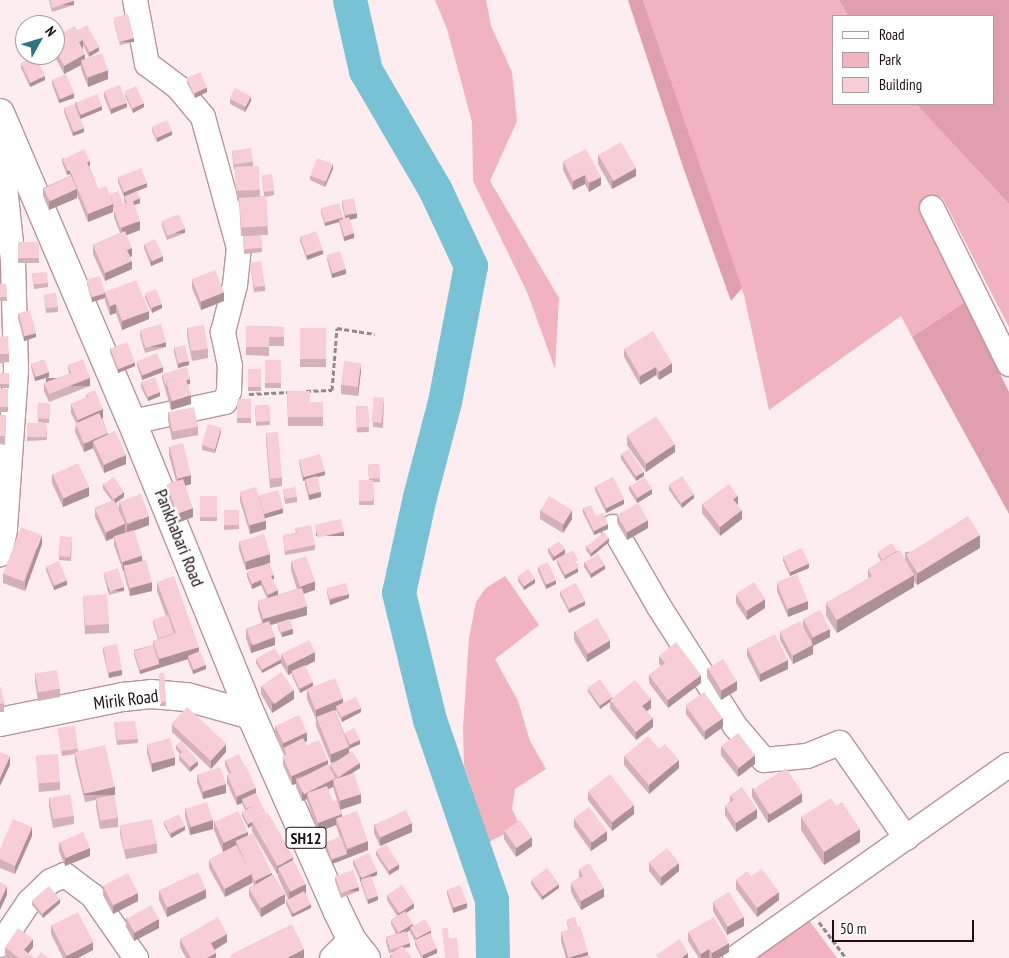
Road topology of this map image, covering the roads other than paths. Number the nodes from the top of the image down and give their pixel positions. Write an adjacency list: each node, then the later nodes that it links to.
1 (135, 0): 7 (street)
2 (0, 113): 7 (main road, Pankhabari Road)
3 (0, 141): 5 (street)
4 (932, 208): 6 (street)
5 (6, 261): 9 (street)
6 (1009, 364)
7 (132, 422): 10 (main road, Pankhabari Road)
8 (613, 527): 13 (street)
9 (0, 554)
10 (251, 715): 11 (main road, Mirik Road); 15 (main road, Pankhabari Road / SH12)
11 (0, 722)
12 (1009, 765): 13 (street)
13 (906, 838): 20 (street)
14 (0, 945): 18 (street)
15 (359, 948): 19 (street)
16 (0, 956): 17 (street)
17 (3, 958)
18 (136, 958)
19 (332, 958)
20 (735, 958)

